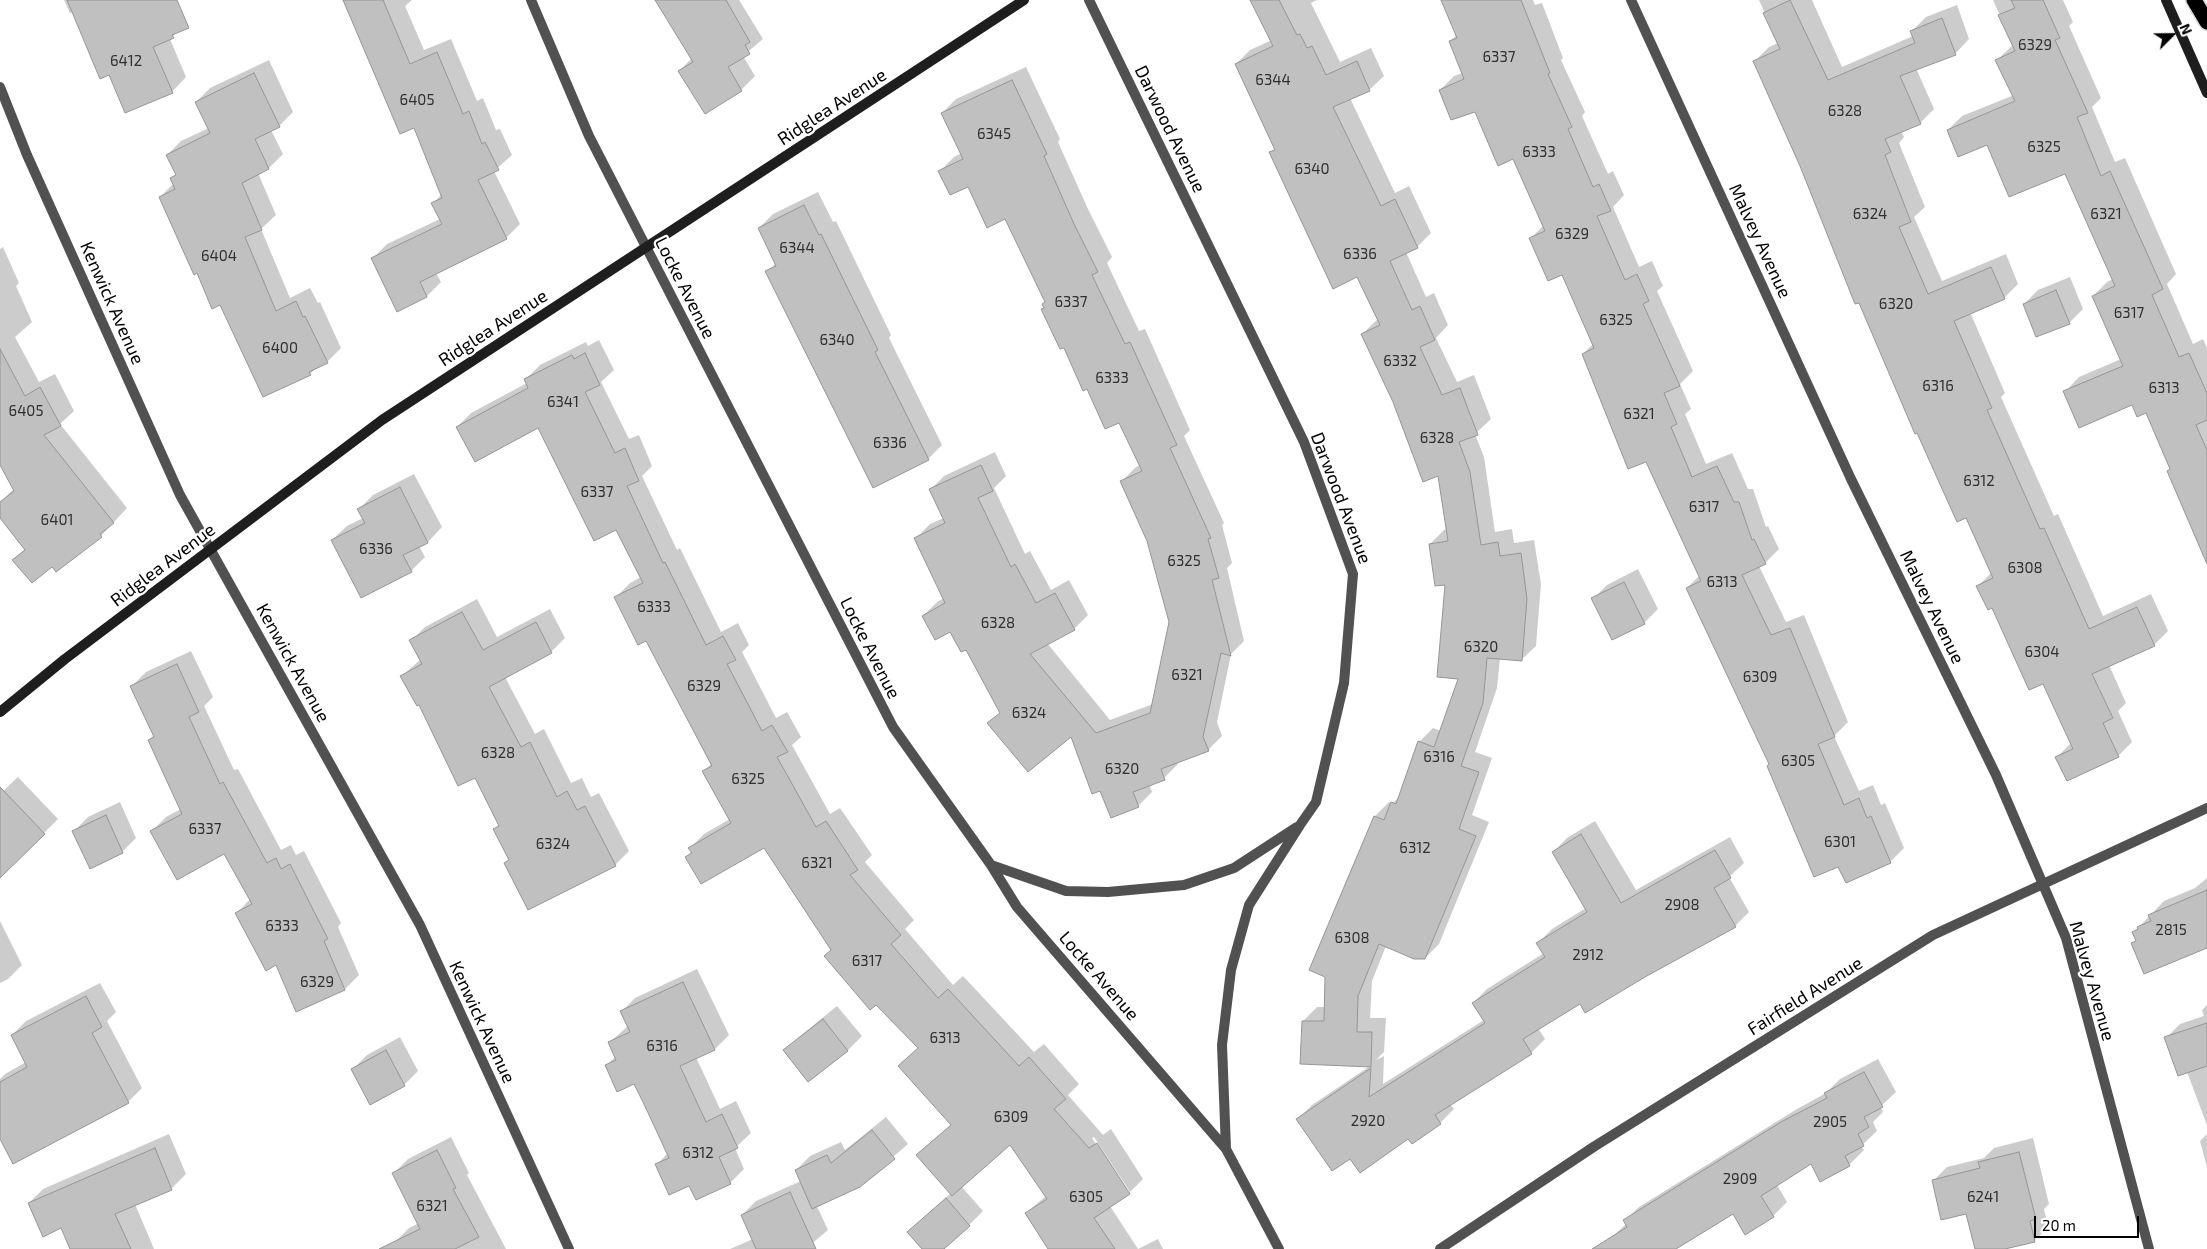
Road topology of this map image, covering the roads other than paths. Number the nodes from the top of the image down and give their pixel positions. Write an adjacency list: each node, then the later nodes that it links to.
1 (531, 0): 10 (street, Locke Avenue)
2 (1024, 0): 10 (street, Ridglea Avenue)
3 (1088, 0): 14 (street, Darwood Avenue)
4 (1631, 0): 16 (street, Malvey Avenue)
5 (2166, 0): 9 (street)
6 (2194, 0): 7 (highway)
7 (2207, 22)
8 (0, 87): 11 (street, Kenwick Avenue)
9 (2207, 93)
10 (646, 248): 11 (street, Ridglea Avenue); 15 (street, Locke Avenue)
11 (210, 549): 12 (street, Ridglea Avenue); 18 (street, Kenwick Avenue)
12 (0, 712)
13 (2207, 808): 16 (street, Fairfield Avenue)
14 (1300, 825): 15 (street); 17 (street, Darwood Avenue)
15 (991, 865): 17 (street, Locke Avenue)
16 (2042, 883): 20 (street, Fairfield Avenue); 21 (street, Malvey Avenue)
17 (1226, 1149): 19 (street, Locke Avenue)
18 (569, 1249)
19 (1279, 1249)
20 (1440, 1249)
21 (2149, 1249)

